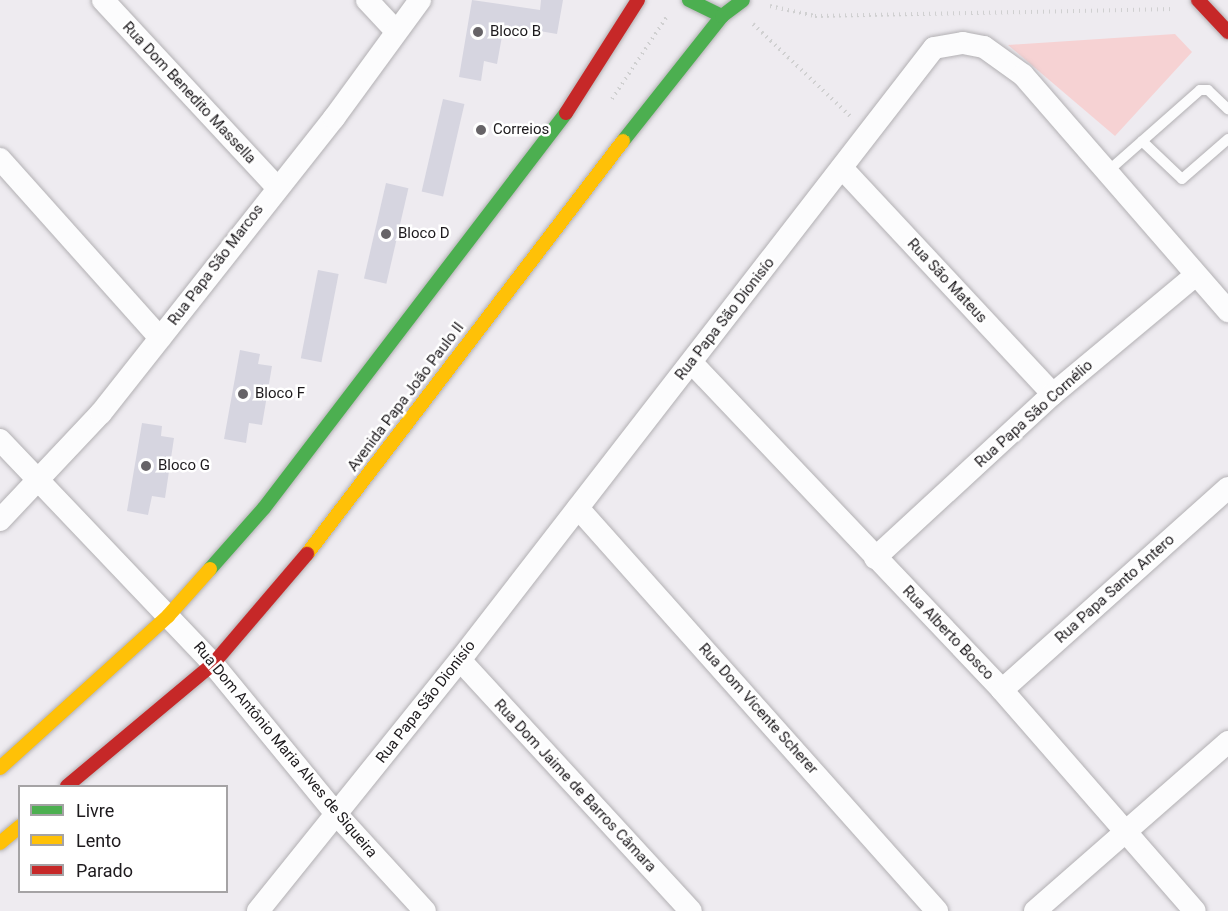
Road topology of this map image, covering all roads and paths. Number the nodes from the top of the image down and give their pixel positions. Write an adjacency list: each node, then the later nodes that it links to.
1 (103, 0): 19 (street, Rua Dom Benedito Massella)
2 (367, 0): 10 (street)
3 (420, 0): 10 (street, Rua Papa São Marcos)
4 (638, 0): 31 (street)
5 (689, 0): 9 (street)
6 (762, 0): 7 (path)
7 (1201, 2): 11 (street)
8 (739, 3): 9 (street, Avenida Papa João Paulo II); 13 (path)
9 (722, 16): 33 (street, Avenida Papa João Paulo II)
10 (395, 30): 19 (street, Rua Papa São Marcos)
11 (1228, 32)
12 (1228, 109): 15 (lane)
13 (868, 133): 17 (street, Rua Papa São Dionisío); 18 (street, Rua Papa São Dionisío)
14 (1228, 139): 15 (lane)
15 (1142, 141): 18 (lane)
16 (0, 159): 22 (street)
17 (842, 168): 23 (street, Rua Papa São Dionisío); 24 (street, Rua São Mateus)
18 (1107, 172): 20 (street, Rua Papa São Dionisío)
19 (276, 186): 22 (street, Rua Papa São Marcos)
20 (1196, 275): 21 (street, Rua Papa São Dionisío); 24 (street, Rua Papa São Cornélio)
21 (1228, 311)
22 (160, 338): 26 (street, Rua Papa São Marcos)
23 (692, 363): 28 (street, Rua Papa São Dionisío); 30 (street, Rua Alberto Bosco)
24 (1053, 394): 30 (street, Rua Papa São Cornélio)
25 (0, 440): 26 (street, Rua Dom Antônio Maria Alves de Siqueira)
26 (40, 483): 29 (street, Rua Papa São Marcos); 31 (street, Rua Dom Antônio Maria Alves de Siqueira)
27 (1228, 488): 34 (street, Rua Papa Santo Antero)
28 (578, 508): 32 (street, Rua Papa São Dionisío); 45 (street, Rua Dom Vicente Scherer)
29 (0, 520)
30 (875, 558): 34 (street, Rua Alberto Bosco)
31 (168, 616): 33 (street, Rua Dom Antônio Maria Alves de Siqueira); 36 (street)
32 (460, 660): 38 (street, Rua Papa São Dionisío); 44 (street, Rua Dom Jaime de Barros Câmara)
33 (213, 664): 37 (street, Avenida Papa João Paulo II); 38 (street, Rua Dom Antônio Maria Alves de Siqueira)
34 (1002, 690): 40 (street, Rua Alberto Bosco)
35 (1228, 742): 40 (street)
36 (0, 768)
37 (68, 785)
38 (337, 815): 42 (street, Rua Papa São Dionisío); 43 (street, Rua Dom Antônio Maria Alves de Siqueira)
39 (18, 828): 41 (street)
40 (1125, 832): 46 (street); 47 (street, Rua Alberto Bosco)
41 (0, 843)
42 (258, 911)
43 (425, 911)
44 (691, 911)
45 (937, 911)
46 (1035, 911)
47 (1195, 911)

